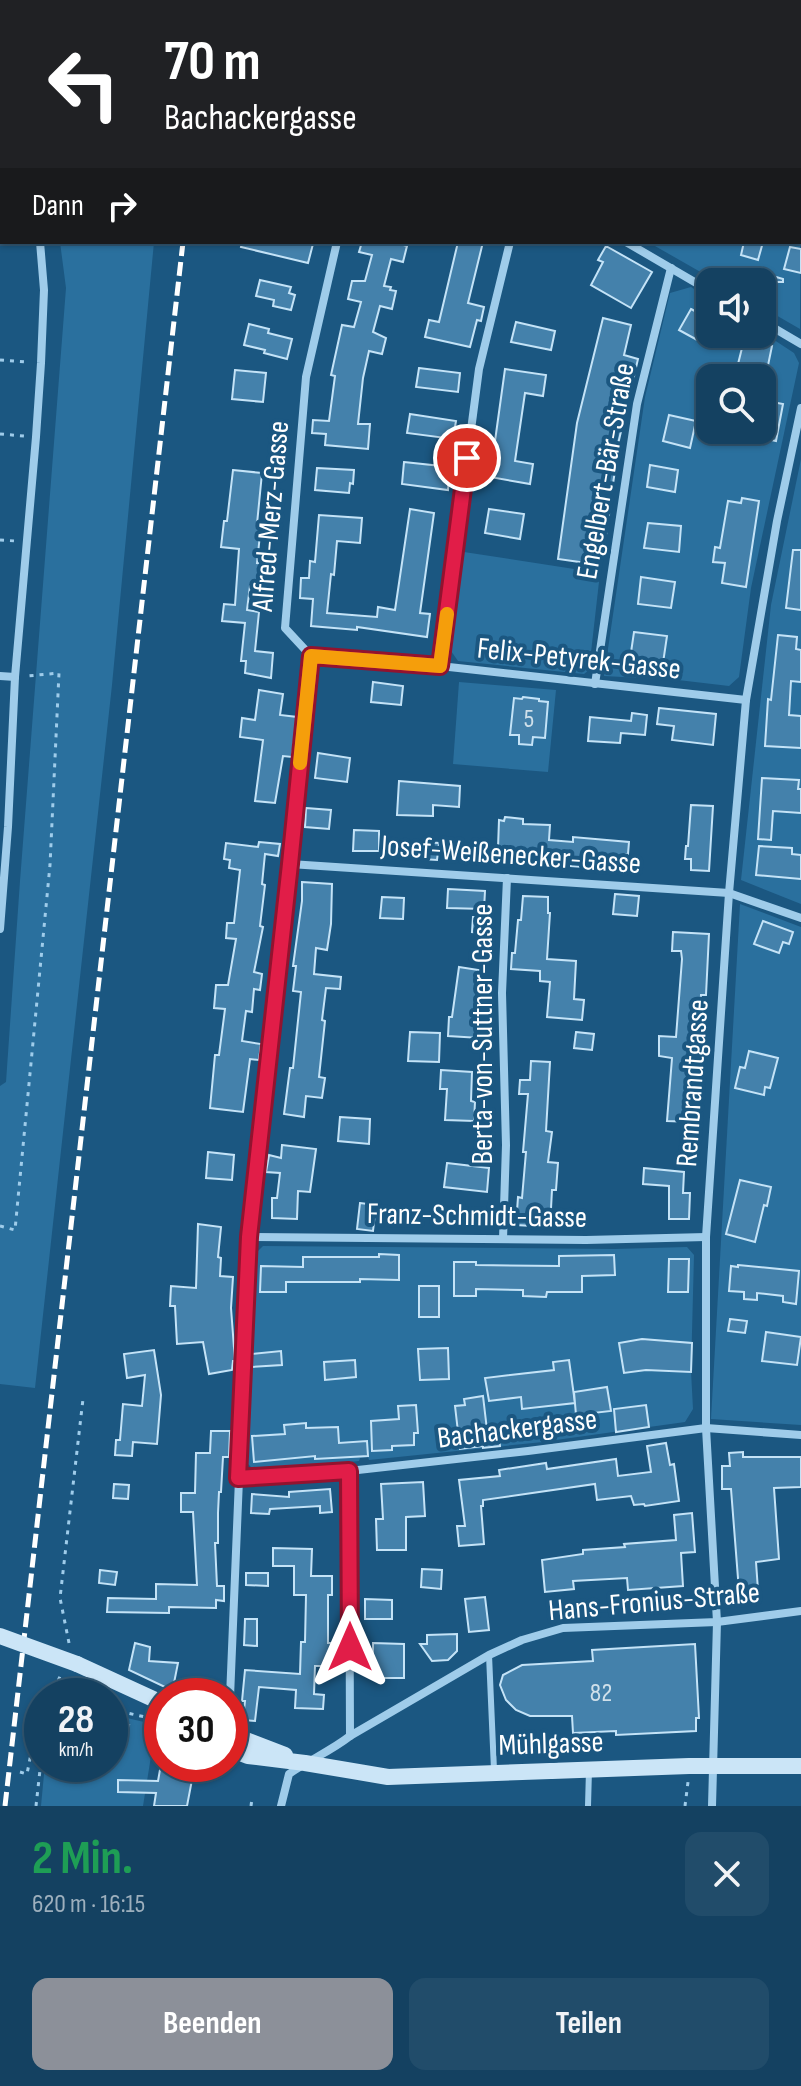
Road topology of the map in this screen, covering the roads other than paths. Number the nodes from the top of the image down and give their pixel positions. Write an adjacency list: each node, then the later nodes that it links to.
1 (40, 244): 13 (street)
2 (337, 244): 10 (street, Alfred-Merz-Gasse)
3 (510, 244): 11 (street)
4 (629, 244): 5 (street)
5 (671, 268): 6 (street); 14 (street, Engelbert-Bär-Straße)
6 (696, 283)
7 (776, 329): 8 (street)
8 (801, 344)
9 (801, 408): 15 (street, Rembrandtgasse)
10 (311, 656): 11 (street, Felix-Petyrek-Gasse); 16 (street)
11 (440, 666): 14 (street, Felix-Petyrek-Gasse)
12 (0, 676): 13 (street)
13 (15, 677): 20 (street)
14 (595, 684): 15 (street, Felix-Petyrek-Gasse)
15 (746, 700): 18 (street, Rembrandtgasse)
16 (290, 864): 17 (street, Josef-Weißenecker-Gasse); 21 (street)
17 (507, 878): 18 (street, Josef-Weißenecker-Gasse); 23 (street, Berta-von-Suttner-Gasse)
18 (729, 893): 19 (street, Josef-Weißenecker-Gasse); 22 (street, Rembrandtgasse)
19 (801, 918)
20 (0, 929)
21 (249, 1237): 23 (street, Franz-Schmidt-Gasse); 27 (street)
22 (706, 1237): 23 (street, Franz-Schmidt-Gasse); 24 (street, Rembrandtgasse)
23 (503, 1239)
24 (706, 1428): 25 (street, Bachackergasse); 26 (street, Bachackergasse); 29 (street, Rembrandtgasse)
25 (801, 1435)
26 (349, 1471): 27 (street, Bachackergasse); 34 (street)
27 (238, 1478): 32 (street)
28 (801, 1611): 29 (street, Hans-Fronius-Straße)
29 (717, 1622): 31 (street, Hans-Fronius-Straße); 38 (street, Rembrandtgasse)
30 (0, 1636): 33 (street, bridge)
31 (489, 1655): 34 (street, Hans-Fronius-Straße); 41 (lane)
32 (231, 1678)
33 (144, 1696)
34 (350, 1736): 37 (street, Hans-Fronius-Straße)
35 (248, 1741): 37 (street, Mühlgasse)
36 (248, 1756): 37 (street, Mühlgasse)
37 (305, 1763): 41 (street, Mühlgasse); 42 (street)
38 (714, 1766): 39 (street, Mühlgasse); 40 (street, Mühlgasse); 44 (street, Rembrandtgasse)
39 (801, 1766)
40 (589, 1770): 41 (street, Mühlgasse); 43 (lane)
41 (494, 1774)
42 (281, 1806)
43 (588, 1806)
44 (712, 1806)

